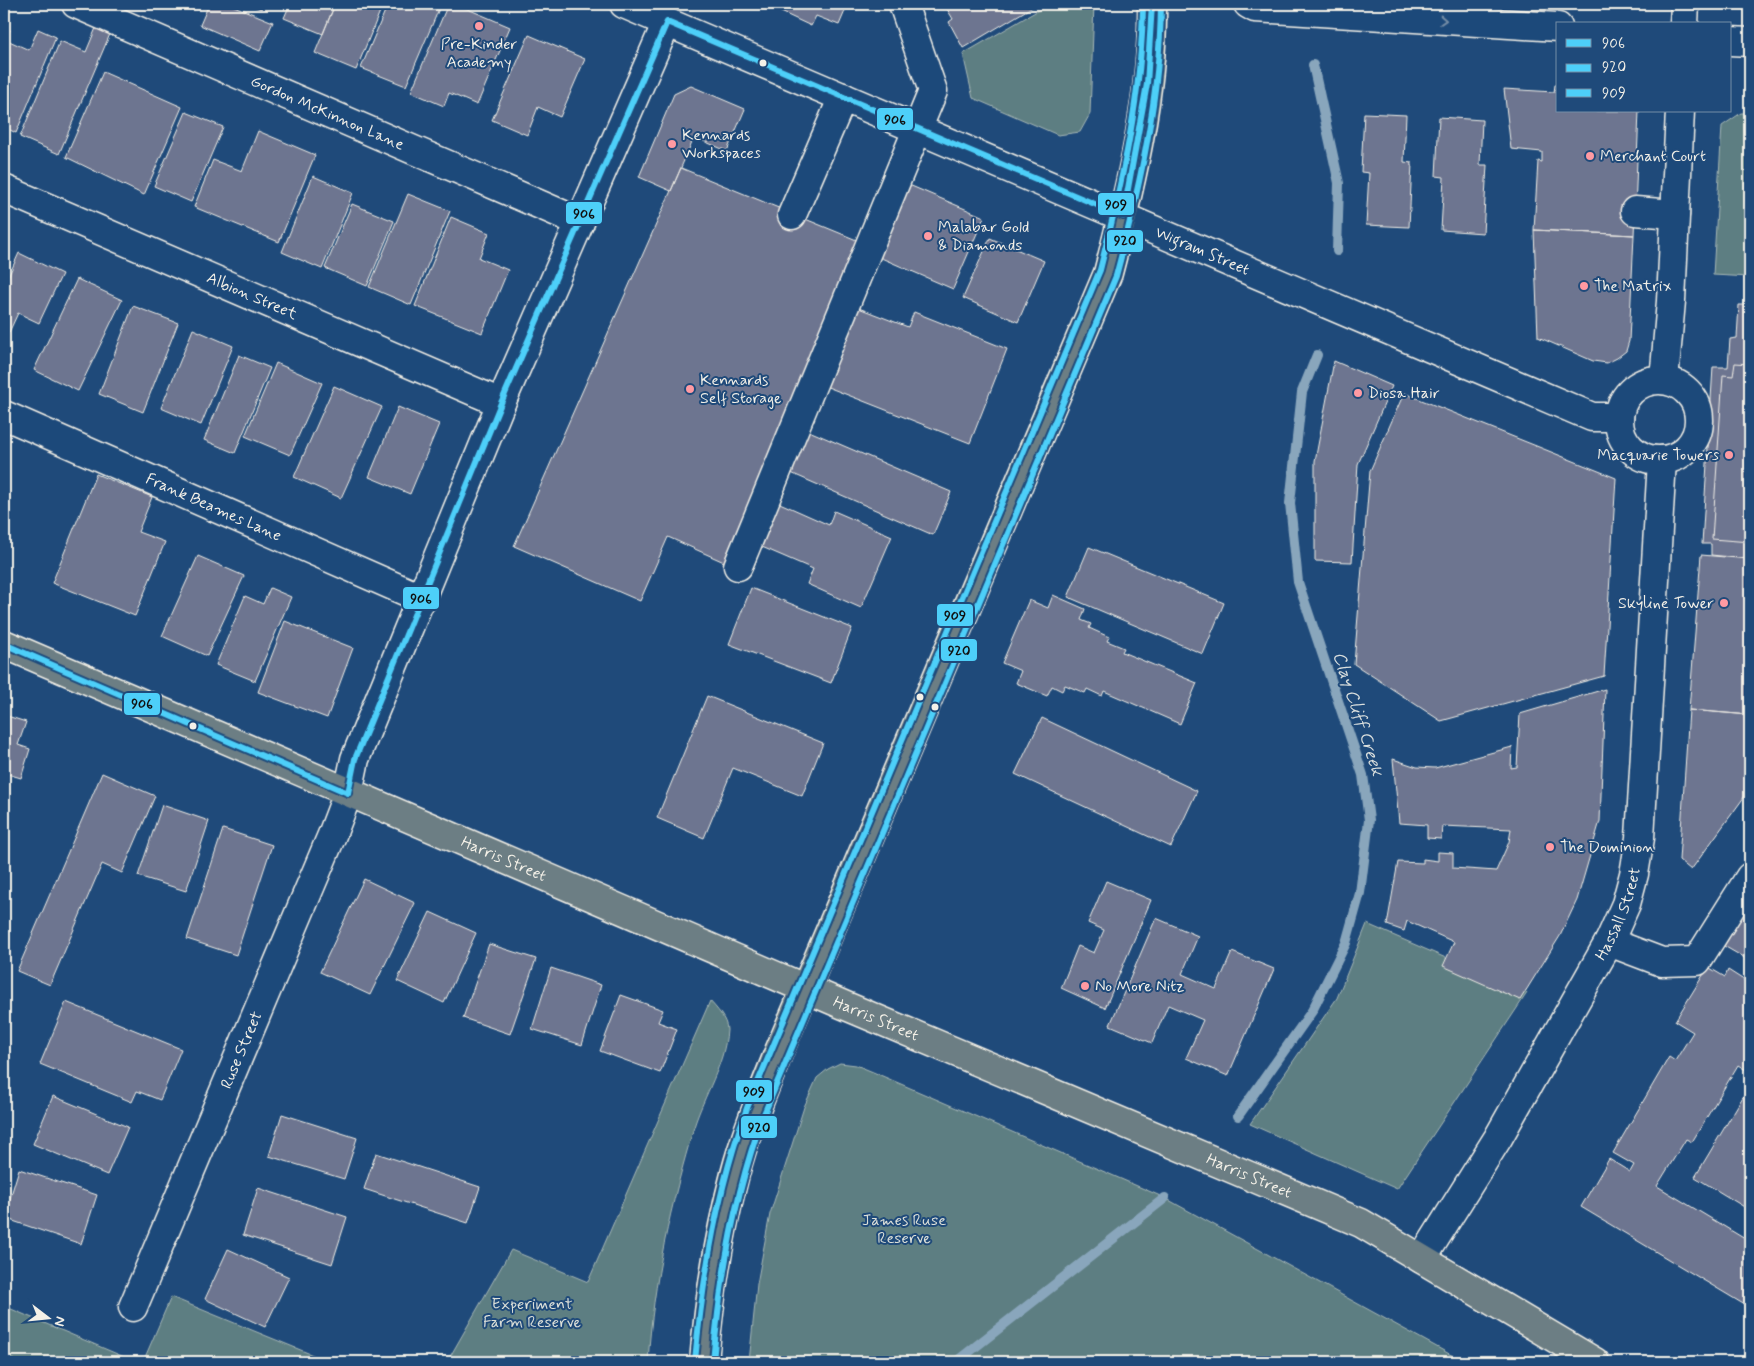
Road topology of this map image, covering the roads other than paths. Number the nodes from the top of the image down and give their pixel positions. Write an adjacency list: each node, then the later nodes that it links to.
1 (76, 4): 20 (street, Gordon McKinnon Lane)
2 (624, 4): 7 (street, Wigram Street)
3 (903, 4): 14 (street)
4 (1152, 4): 19 (main road)
5 (1248, 4): 9 (street, one-way to 9)
6 (1685, 4): 8 (street)
7 (667, 22): 12 (street, Wigram Street); 20 (street, Ruse Street)
8 (1684, 22)
9 (1556, 26)
10 (1732, 41): 11 (street)
11 (1750, 42)
12 (842, 97): 14 (street, Wigram Street); 18 (street)
13 (1680, 112): 17 (street)
14 (916, 128): 19 (street, Wigram Street); 26 (street)
15 (4, 189): 22 (street, Albion Street)
16 (1635, 211): 17 (street)
17 (1675, 214): 21 (street)
18 (792, 215)
19 (1123, 216): 24 (street, Wigram Street); 32 (main road)
20 (580, 222): 22 (street, Ruse Street)
21 (1664, 380): 24 (street); 25 (street)
22 (501, 403): 27 (street, Ruse Street)
23 (4, 415): 27 (street, Frank Beames Lane)
24 (1619, 417): 25 (street)
25 (1662, 460): 31 (street, Hassall Street)
26 (738, 566)
27 (423, 599): 29 (street, Ruse Street)
28 (4, 644): 29 (main road, Harris Street)
29 (348, 793): 32 (main road, Harris Street); 34 (street, Ruse Street)
30 (1750, 877): 31 (street)
31 (1610, 942): 33 (street, Hassall Street)
32 (806, 989): 33 (main road, Harris Street); 35 (main road)
33 (1422, 1259): 36 (main road, Harris Street)
34 (133, 1307)
35 (704, 1362)
36 (1595, 1362)

